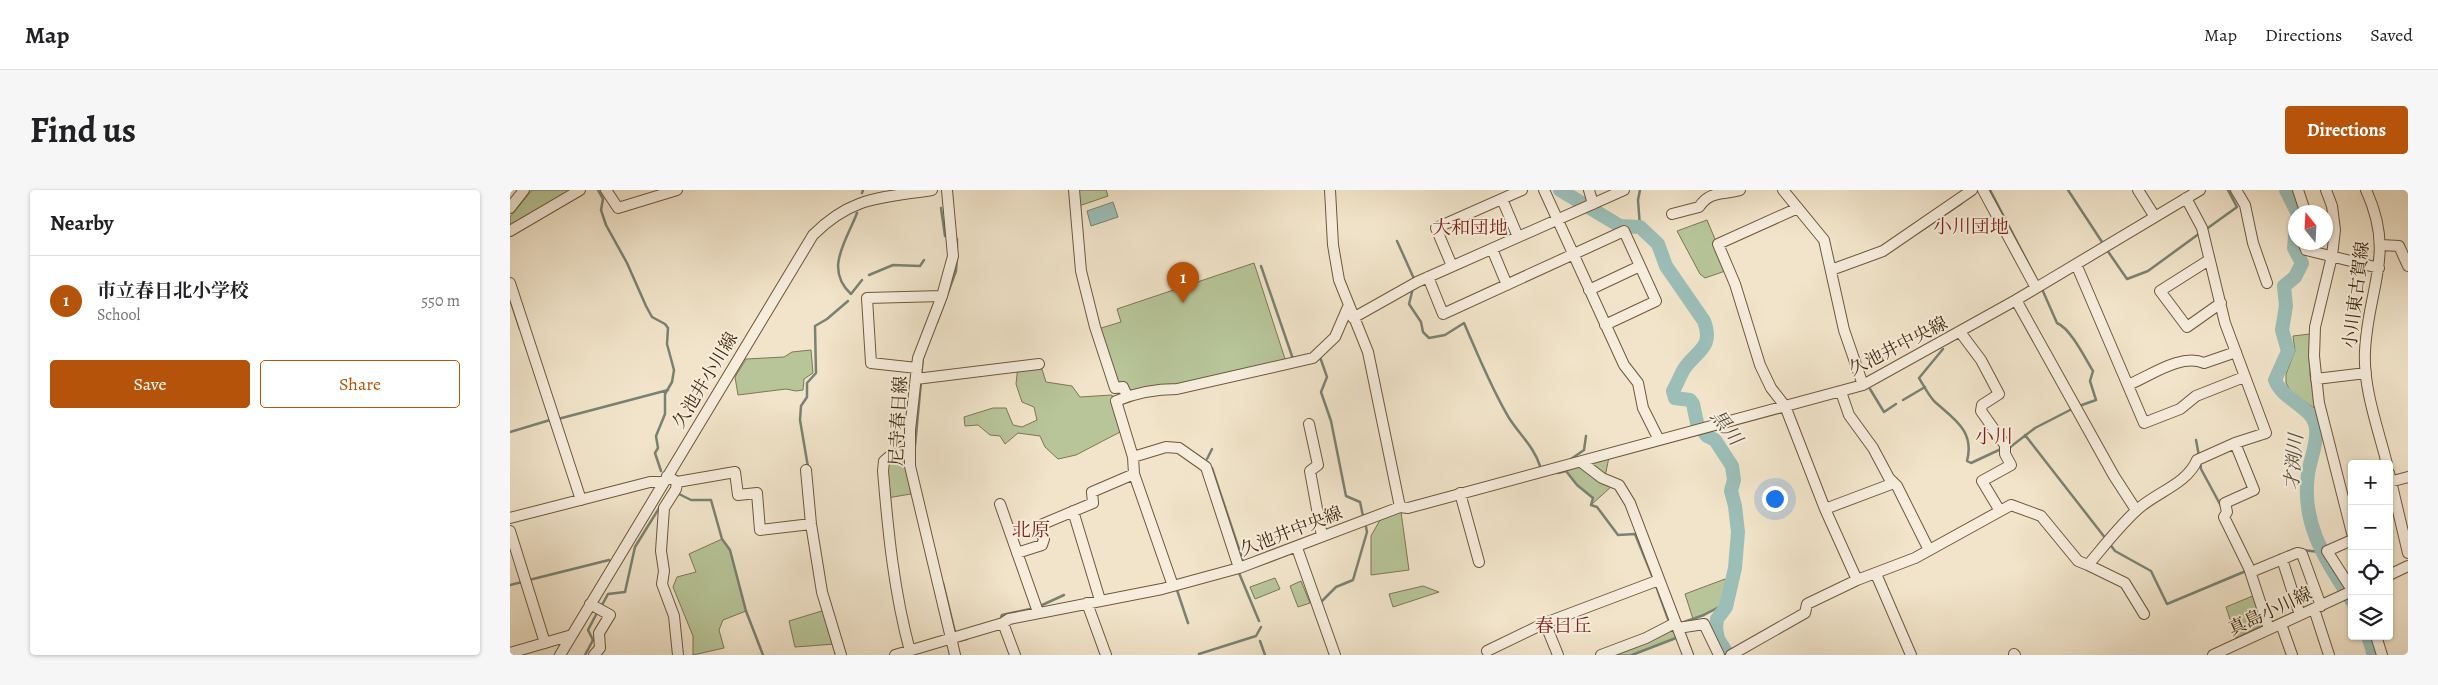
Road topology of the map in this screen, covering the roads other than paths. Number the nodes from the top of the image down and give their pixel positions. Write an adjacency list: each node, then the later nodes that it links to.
1 (524, 190): 26 (street)
2 (580, 190): 31 (street)
3 (606, 190): 4 (street)
4 (677, 190)
5 (932, 190): 81 (street, 久池井小川線)
6 (947, 190): 51 (street, 尼寺春日線)
7 (1074, 190): 68 (street)
8 (1330, 190): 54 (street)
9 (1522, 190): 23 (street)
10 (1544, 190): 30 (street)
11 (1624, 190): 24 (street)
12 (1740, 190): 28 (street)
13 (1783, 190): 27 (street)
14 (1972, 190): 44 (street)
15 (1983, 190): 49 (street)
16 (2138, 190): 29 (street)
17 (2200, 190): 22 (street, 久池井中央線)
18 (2236, 190): 47 (street)
19 (2298, 190): 25 (street)
20 (2326, 190): 37 (street)
21 (2366, 190): 33 (street, 小川東古賀線)
22 (2186, 198): 29 (street, 久池井中央線); 38 (street)
23 (1502, 199): 32 (street); 40 (street)
24 (1591, 201): 30 (street)
25 (2303, 205)
26 (510, 208)
27 (1798, 208): 44 (street); 69 (street)
28 (1672, 214)
29 (2155, 217): 39 (street, 久池井中央線)
30 (1558, 220): 32 (street); 36 (street)
31 (510, 231)
32 (1518, 237): 34 (street)
33 (2381, 245): 42 (street); 43 (street, 小川東古賀線)
34 (1492, 249): 40 (street); 48 (street)
35 (2306, 250): 37 (street)
36 (1573, 254): 41 (street); 48 (street); 50 (street)
37 (2332, 256): 43 (street); 64 (street)
38 (2209, 260): 53 (street); 53 (street)
39 (2076, 264): 49 (street, 久池井中央線); 66 (street)
40 (1452, 266): 45 (street)
41 (1640, 266): 50 (street); 56 (street)
42 (2408, 266)
43 (2379, 268): 61 (street, 小川東古賀線)
44 (1831, 270): 65 (street)
45 (1428, 277): 48 (street); 55 (street)
46 (510, 283): 87 (street)
47 (2267, 283)
48 (1507, 285)
49 (2039, 286): 52 (street, 久池井中央線)
50 (1590, 290): 56 (street)
51 (942, 296): 60 (street, 尼寺春日線); 60 (street)
52 (2016, 300): 57 (street, 久池井中央線); 92 (street)
53 (2220, 303): 58 (street)
54 (1348, 307): 55 (street); 68 (street)
55 (1353, 318): 90 (street)
56 (1605, 325): 71 (street)
57 (1960, 332): 65 (street, 久池井中央線); 94 (street)
58 (2236, 352): 62 (street); 66 (street)
59 (1038, 364): 63 (street)
60 (917, 368): 63 (street, 尼寺春日線)
61 (2366, 373): 64 (street); 75 (street, 小川東古賀線)
62 (2244, 377): 66 (street); 72 (street)
63 (919, 379): 73 (street, 尼寺春日線)
64 (2316, 379): 85 (street)
65 (1863, 385): 67 (street, 久池井中央線)
66 (2128, 385)
67 (1841, 392): 69 (street, 久池井中央線); 82 (street)
68 (1127, 396): 74 (street)
69 (1785, 406): 71 (street, 久池井中央線); 91 (street)
70 (1309, 424): 98 (street)
71 (1658, 440): 76 (street, 久池井中央線)
72 (2235, 443): 92 (street); 109 (street)
73 (910, 450): 130 (street, 尼寺春日線); 134 (street)
74 (1133, 457): 78 (street); 108 (street)
75 (2386, 460)
76 (1581, 462): 86 (street, 久池井中央線); 112 (street)
77 (806, 470): 96 (street)
78 (1134, 474): 93 (street); 115 (street)
79 (2408, 477): 80 (street)
80 (2393, 478)
81 (665, 479): 83 (street); 87 (street); 120 (street, 久池井小川線)
82 (1894, 483): 91 (street); 101 (street)
83 (675, 488): 96 (street); 140 (street)
84 (2393, 490): 103 (street)
85 (2347, 492): 89 (street)
86 (1460, 493): 90 (street, 久池井中央線); 105 (street)
87 (581, 500): 95 (street)
88 (1000, 504): 102 (street)
89 (2349, 505)
90 (1400, 507): 98 (street, 久池井中央線)
91 (1825, 508): 113 (street)
92 (2136, 510): 106 (street)
93 (1073, 511): 102 (street); 117 (street)
94 (2000, 511): 101 (street); 106 (street)
95 (510, 518)
96 (812, 524): 141 (street)
97 (510, 532): 132 (street)
98 (1322, 536): 100 (street, 久池井中央線)
99 (2348, 542): 114 (street)
100 (1297, 548): 108 (street, 久池井中央線); 146 (street)
101 (1928, 550): 111 (street)
102 (1017, 553): 121 (street)
103 (2408, 553)
104 (2282, 559): 109 (street); 119 (street); 123 (street)
105 (1479, 562)
106 (2088, 564): 122 (street)
107 (2408, 566): 110 (street)
108 (1239, 568): 115 (street, 久池井中央線)
109 (2250, 570): 128 (street)
110 (2393, 573)
111 (1876, 574): 113 (street); 151 (street)
112 (1659, 580): 125 (street); 127 (street)
113 (1857, 580): 137 (street)
114 (2348, 584)
115 (1173, 586): 117 (street, 久池井中央線)
116 (2348, 592): 119 (street, 真島小川線)
117 (1100, 600): 118 (street, 久池井中央線)
118 (1087, 603): 121 (street, 久池井中央線); 145 (street)
119 (2317, 607): 123 (street, 真島小川線); 154 (street)
120 (597, 608): 129 (street, 久池井小川線); 139 (street)
121 (1036, 609): 124 (street, 久池井中央線)
122 (2144, 614)
123 (2300, 615): 126 (street, 真島小川線)
124 (1003, 623): 130 (street, 久池井中央線); 144 (street)
125 (1546, 623): 133 (street); 147 (street)
126 (2282, 624): 128 (street, 真島小川線); 153 (street)
127 (1676, 625): 135 (street); 149 (street); 150 (street)
128 (2269, 629): 152 (street, 真島小川線)
129 (572, 635): 132 (street); 138 (street, 久池井小川線)
130 (950, 639): 134 (street, 久池井中央線); 143 (street, 尼寺春日線)
131 (2377, 640): 155 (street)
132 (545, 643): 136 (street)
133 (1487, 650)
134 (910, 651): 142 (street, 久池井中央線)
135 (1625, 651): 148 (street)
136 (510, 653)
137 (1732, 654)
138 (560, 655)
139 (594, 655)
140 (678, 655)
141 (841, 655)
142 (895, 655)
143 (954, 655)
144 (1015, 655)
145 (1106, 655)
146 (1335, 655)
147 (1558, 655)
148 (1601, 655)
149 (1688, 655)
150 (1719, 655)
151 (1911, 655)
152 (2213, 655)
153 (2292, 655)
154 (2330, 655)
155 (2382, 655)

